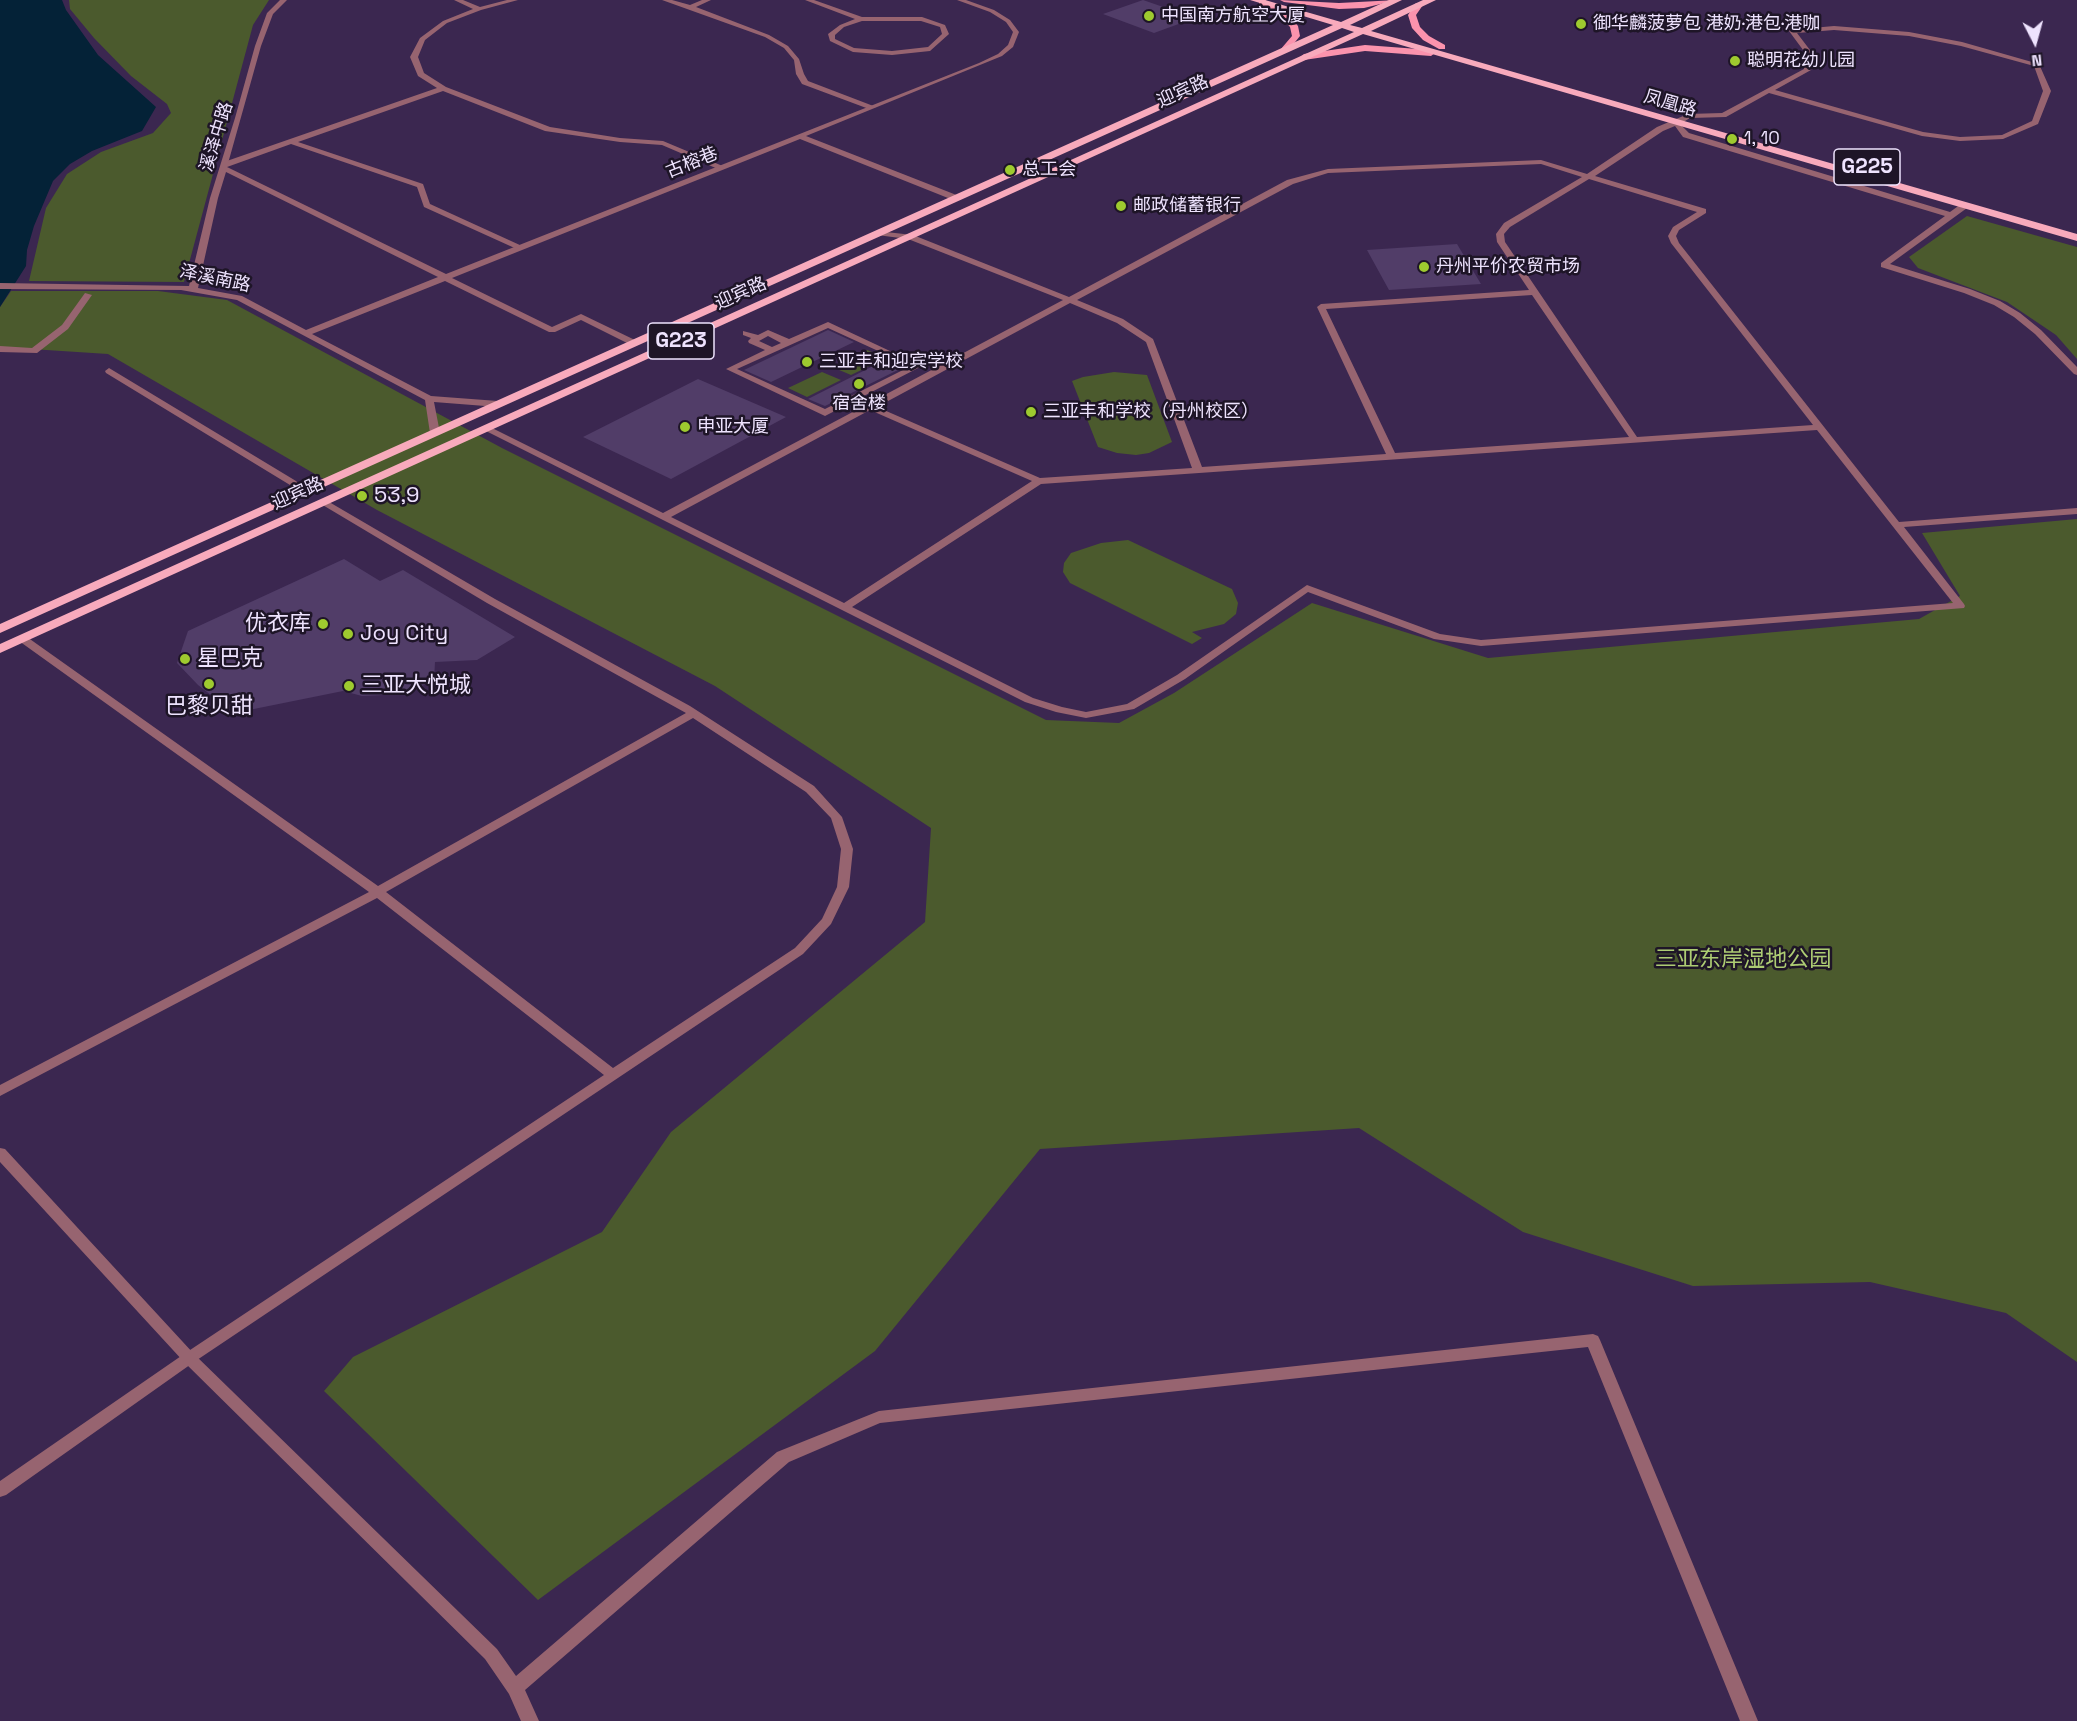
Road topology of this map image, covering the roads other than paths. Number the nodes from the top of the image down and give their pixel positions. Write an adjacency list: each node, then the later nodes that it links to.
1 (284, 0): 29 (street, 溪泽中路)
2 (457, 0): 14 (street)
3 (515, 0): 14 (street)
4 (665, 0): 13 (street)
5 (708, 0): 13 (street)
6 (808, 0): 15 (street)
7 (960, 0): 24 (street, 古榕巷)
8 (1283, 0): 9 (main road); 16 (highway, 凤凰路)
9 (1395, 0): 16 (highway, 迎宾路 / G223)
10 (1431, 0): 12 (highway, 迎宾路 / G223)
11 (1259, 1): 16 (highway, 凤凰路); 19 (main road)
12 (1419, 6): 17 (highway, 迎宾路 / G223); 18 (main road)
13 (690, 7): 24 (street)
14 (479, 9): 22 (street)
15 (861, 19): 15 (street)
16 (1346, 23): 17 (highway, 凤凰路 / G225); 19 (highway, 迎宾路 / G223)
17 (1367, 29): 18 (highway, 凤凰路 / G225); 20 (highway, 凤凰路 / G225); 21 (highway, 迎宾路 / G223)
18 (1442, 46): 25 (highway, 凤凰路 / G225)
19 (1284, 50): 32 (highway, 迎宾路 / G223)
20 (1431, 53): 21 (main road); 26 (highway, 凤凰路 / G225)
21 (1304, 57): 36 (highway, 迎宾路 / G223)
22 (443, 89): 28 (street); 30 (street)
23 (1769, 91): 23 (street); 25 (street)
24 (872, 107): 27 (street, 古榕巷)
25 (1688, 116): 26 (street); 37 (highway, 凤凰路 / G225)
26 (1676, 123): 31 (street); 33 (highway, 凤凰路 / G225); 35 (street)
27 (799, 136): 30 (street, 古榕巷); 32 (street)
28 (292, 142): 29 (street); 42 (street)
29 (224, 167): 44 (street); 46 (street, 溪泽中路)
30 (722, 167): 42 (street, 古榕巷)
31 (1589, 176): 47 (street); 49 (street); 62 (street)
32 (956, 198): 34 (highway, 迎宾路 / G223)
33 (1964, 206): 35 (street); 40 (highway, 凤凰路 / G225)
34 (931, 211): 36 (highway); 38 (highway, 迎宾路 / G223); 39 (highway)
35 (1951, 215): 58 (street)
36 (948, 220): 39 (highway, 迎宾路 / G223)
37 (2077, 226)
38 (880, 233): 39 (street); 41 (highway, 迎宾路 / G223)
39 (910, 237): 43 (highway, 迎宾路 / G223); 49 (street)
40 (2077, 238)
41 (860, 242): 43 (highway); 53 (highway, 迎宾路 / G223)
42 (519, 248): 44 (street, 古榕巷)
43 (882, 250): 63 (highway, 迎宾路 / G223)
44 (445, 277): 50 (street, 古榕巷); 53 (street)
45 (0, 286): 46 (street, 泽溪南路)
46 (193, 289): 50 (street, 泽溪南路)
47 (1534, 292): 65 (street); 66 (street)
48 (88, 295): 55 (street)
49 (1070, 300): 61 (street); 67 (street)
50 (306, 333): 59 (street, 泽溪南路)
51 (746, 333): 52 (street)
52 (758, 338): 54 (street); 56 (street)
53 (634, 343): 60 (highway, 迎宾路 / G223)
54 (789, 343): 56 (street); 56 (street)
55 (0, 349)
56 (772, 350)
57 (109, 371): 69 (street)
58 (2077, 372)
59 (429, 399): 60 (street, 泽溪南路); 64 (street)
60 (498, 404): 64 (highway, 迎宾路 / G223)
61 (870, 407): 68 (street); 72 (street)
62 (1818, 427): 65 (street); 73 (street)
63 (487, 429): 70 (highway, 迎宾路 / G223); 72 (street)
64 (435, 433): 75 (highway, 迎宾路 / G223)
65 (1635, 440): 66 (street)
66 (1392, 457): 67 (street)
67 (1198, 470): 68 (street)
68 (1039, 482): 74 (street)
69 (293, 483)
70 (324, 502): 76 (highway, 迎宾路 / G223); 78 (street)
71 (2077, 511): 73 (street)
72 (664, 517): 74 (street)
73 (1896, 525): 74 (street)
74 (844, 608)
75 (0, 628)
76 (23, 639): 77 (highway, 迎宾路 / G223); 79 (street)
77 (0, 649)
78 (693, 713): 79 (street); 80 (street)
79 (378, 892): 80 (street); 81 (street)
80 (614, 1076): 83 (street)
81 (0, 1090)
82 (0, 1153): 83 (street)
83 (189, 1358): 84 (street); 85 (street)
84 (0, 1490)
85 (515, 1688): 86 (street); 87 (street)
86 (530, 1721)
87 (1749, 1721)

